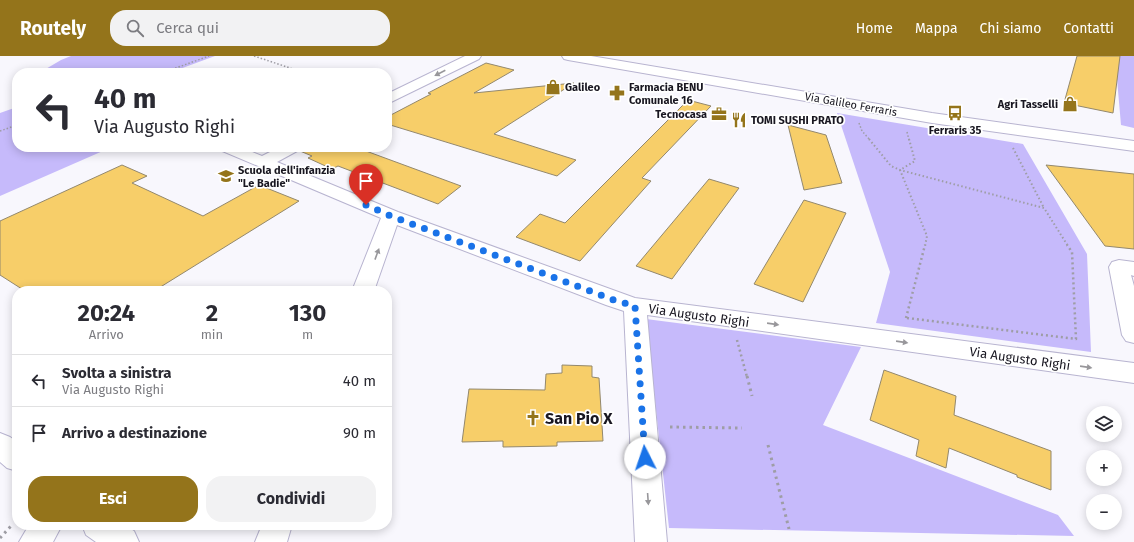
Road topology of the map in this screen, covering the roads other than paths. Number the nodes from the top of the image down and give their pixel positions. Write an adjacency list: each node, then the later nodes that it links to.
1 (475, 56): 3 (street, one-way to 3)
2 (568, 56): 4 (street, Via Galileo Ferraris)
3 (392, 98)
4 (1134, 146)
5 (238, 152): 7 (street, Via Augusto Righi)
6 (283, 152): 7 (street)
7 (263, 162): 8 (street, Via Augusto Righi)
8 (391, 216): 10 (street, one-way to 8); 11 (street, Via Augusto Righi)
9 (1134, 269): 12 (street)
10 (365, 286)
11 (635, 306): 13 (street, Via Augusto Righi, one-way to 13); 20 (street, one-way to 20)
12 (1134, 335)
13 (1134, 373)
14 (0, 445): 15 (street)
15 (12, 455)
16 (105, 530): 18 (street)
17 (275, 530): 19 (street)
18 (123, 542)
19 (271, 542)
20 (651, 542)

